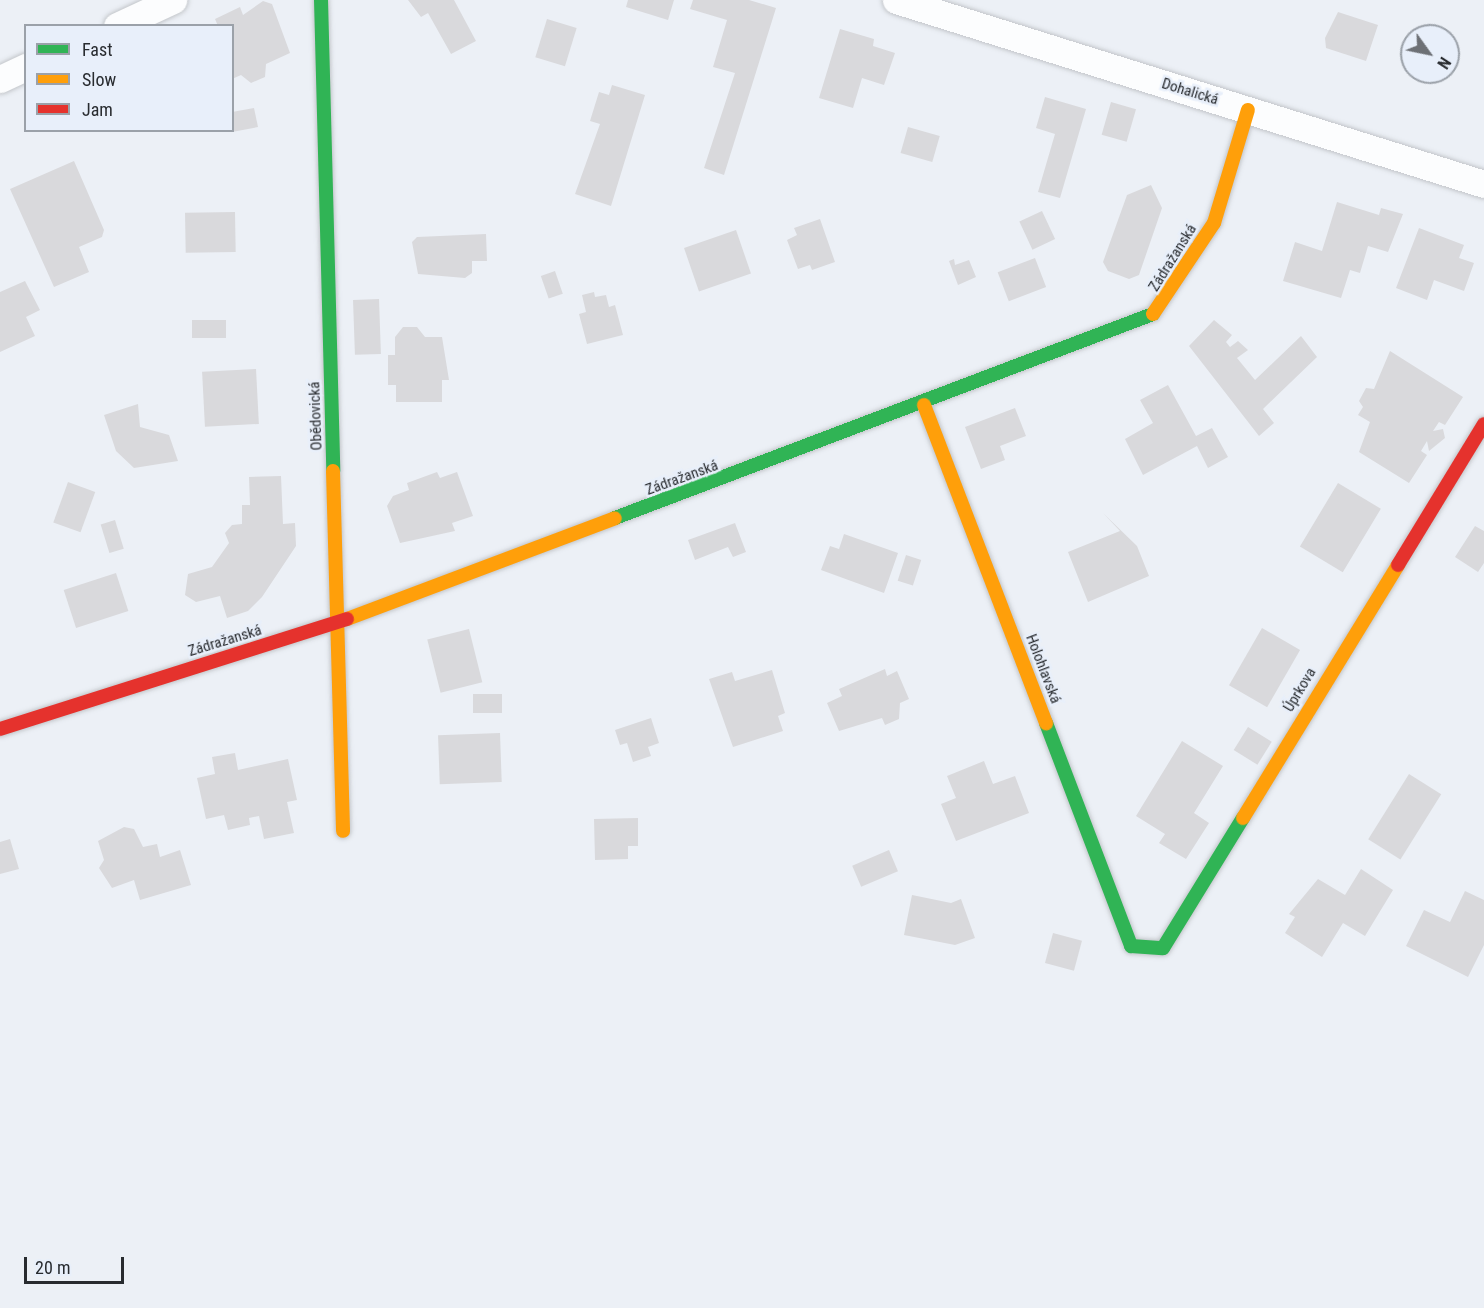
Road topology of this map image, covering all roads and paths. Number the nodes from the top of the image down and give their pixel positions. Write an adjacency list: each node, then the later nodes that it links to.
1 (173, 0): 4 (street)
2 (321, 0): 11 (street, Obědovická)
3 (896, 0): 7 (street, Dohalická)
4 (121, 24)
5 (24, 68): 6 (street)
6 (0, 79)
7 (1248, 110): 8 (street, Dohalická); 9 (street, Zádražanská)
8 (1484, 184)
9 (924, 405): 11 (street, Zádražanská); 14 (street, Holohlavská)
10 (1484, 424): 14 (street, Úprkova)
11 (338, 623): 12 (street, Zádražanská); 13 (street, Obědovická)
12 (0, 729)
13 (343, 831)
14 (1131, 946)

